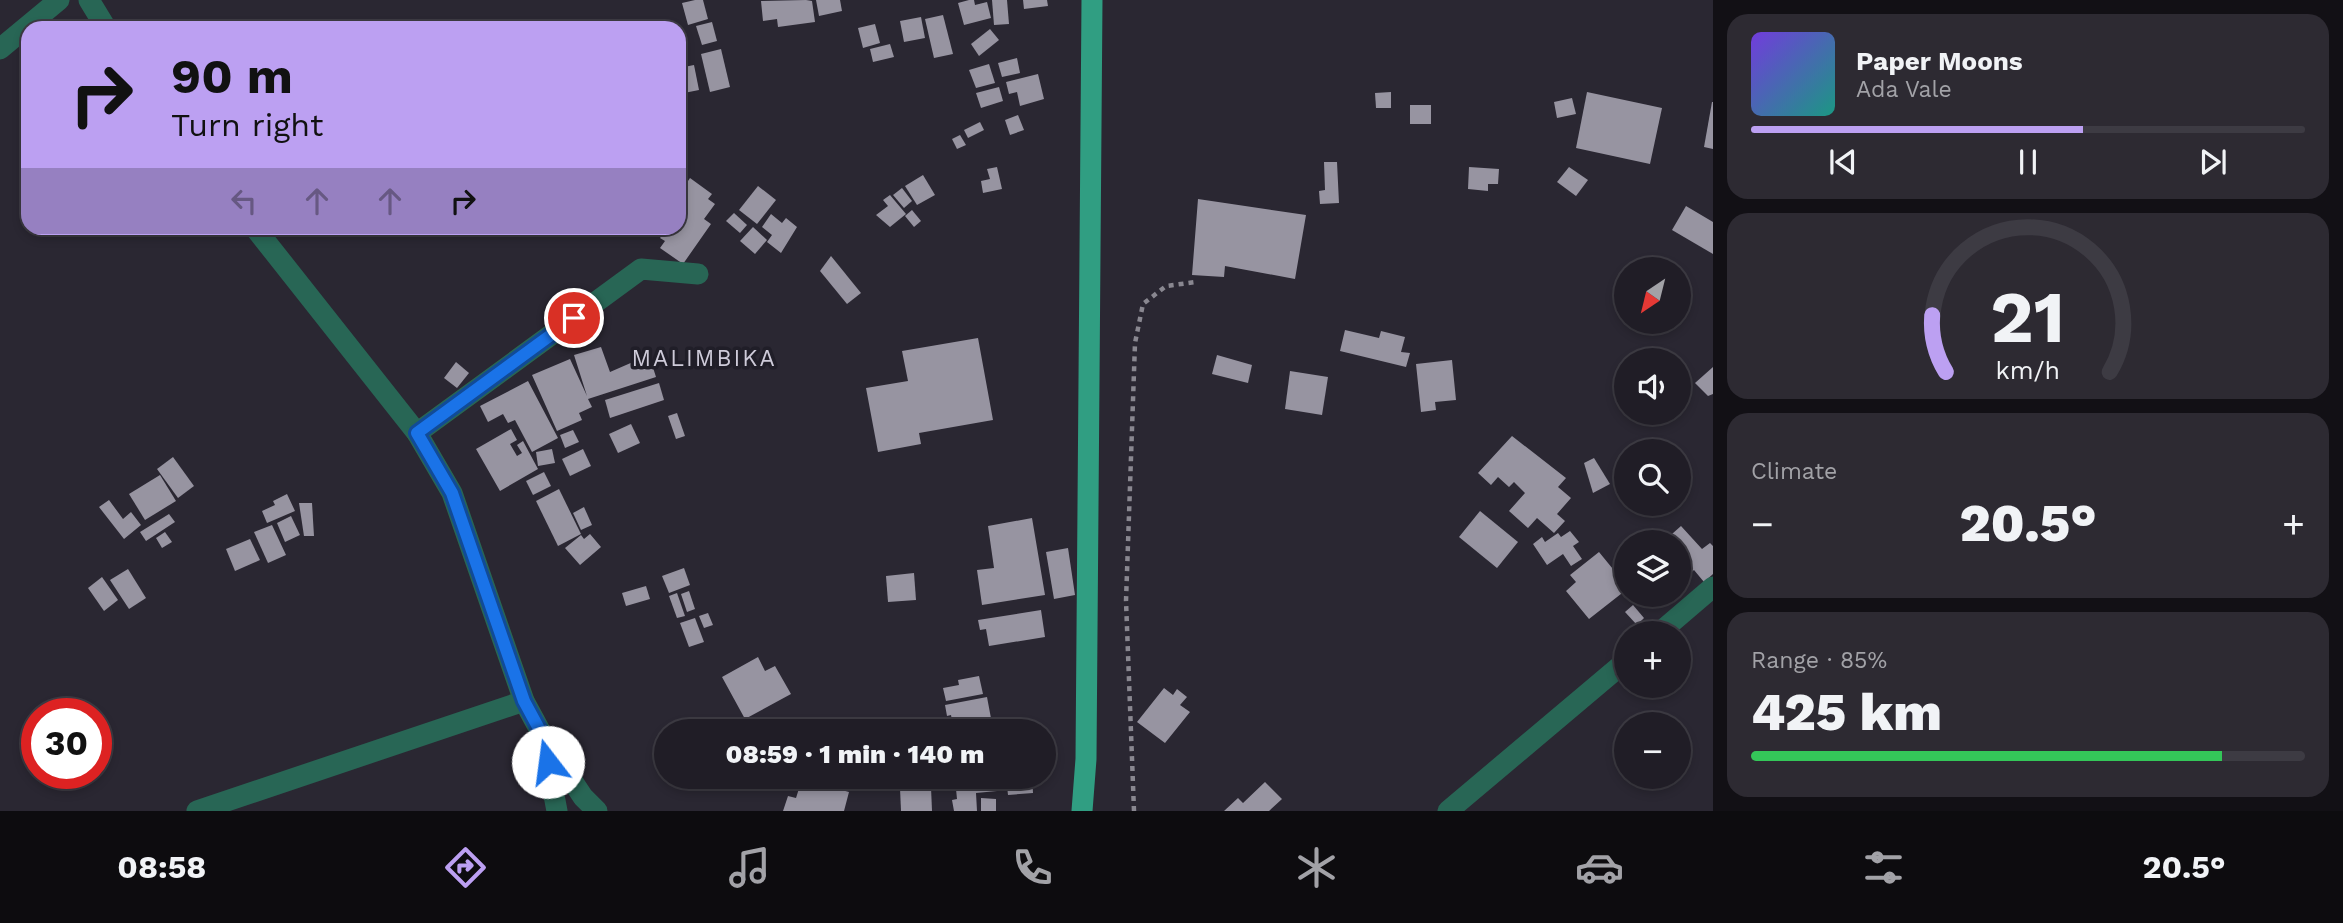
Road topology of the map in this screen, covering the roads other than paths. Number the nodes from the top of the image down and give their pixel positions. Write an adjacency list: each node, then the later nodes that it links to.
1 (59, 0): 4 (street)
2 (89, 0): 5 (street)
3 (1092, 0): 19 (main road)
4 (34, 21)
5 (102, 21)
6 (21, 32): 7 (street)
7 (0, 49)
8 (261, 235): 10 (street)
9 (698, 274): 10 (street)
10 (417, 433): 14 (street)
11 (1713, 587): 12 (street)
12 (1673, 621)
13 (1614, 671): 20 (street)
14 (524, 701): 15 (street); 16 (street)
15 (544, 738): 17 (street); 18 (street)
16 (197, 811)
17 (557, 811)
18 (597, 811)
19 (1082, 811)
20 (1448, 811)

